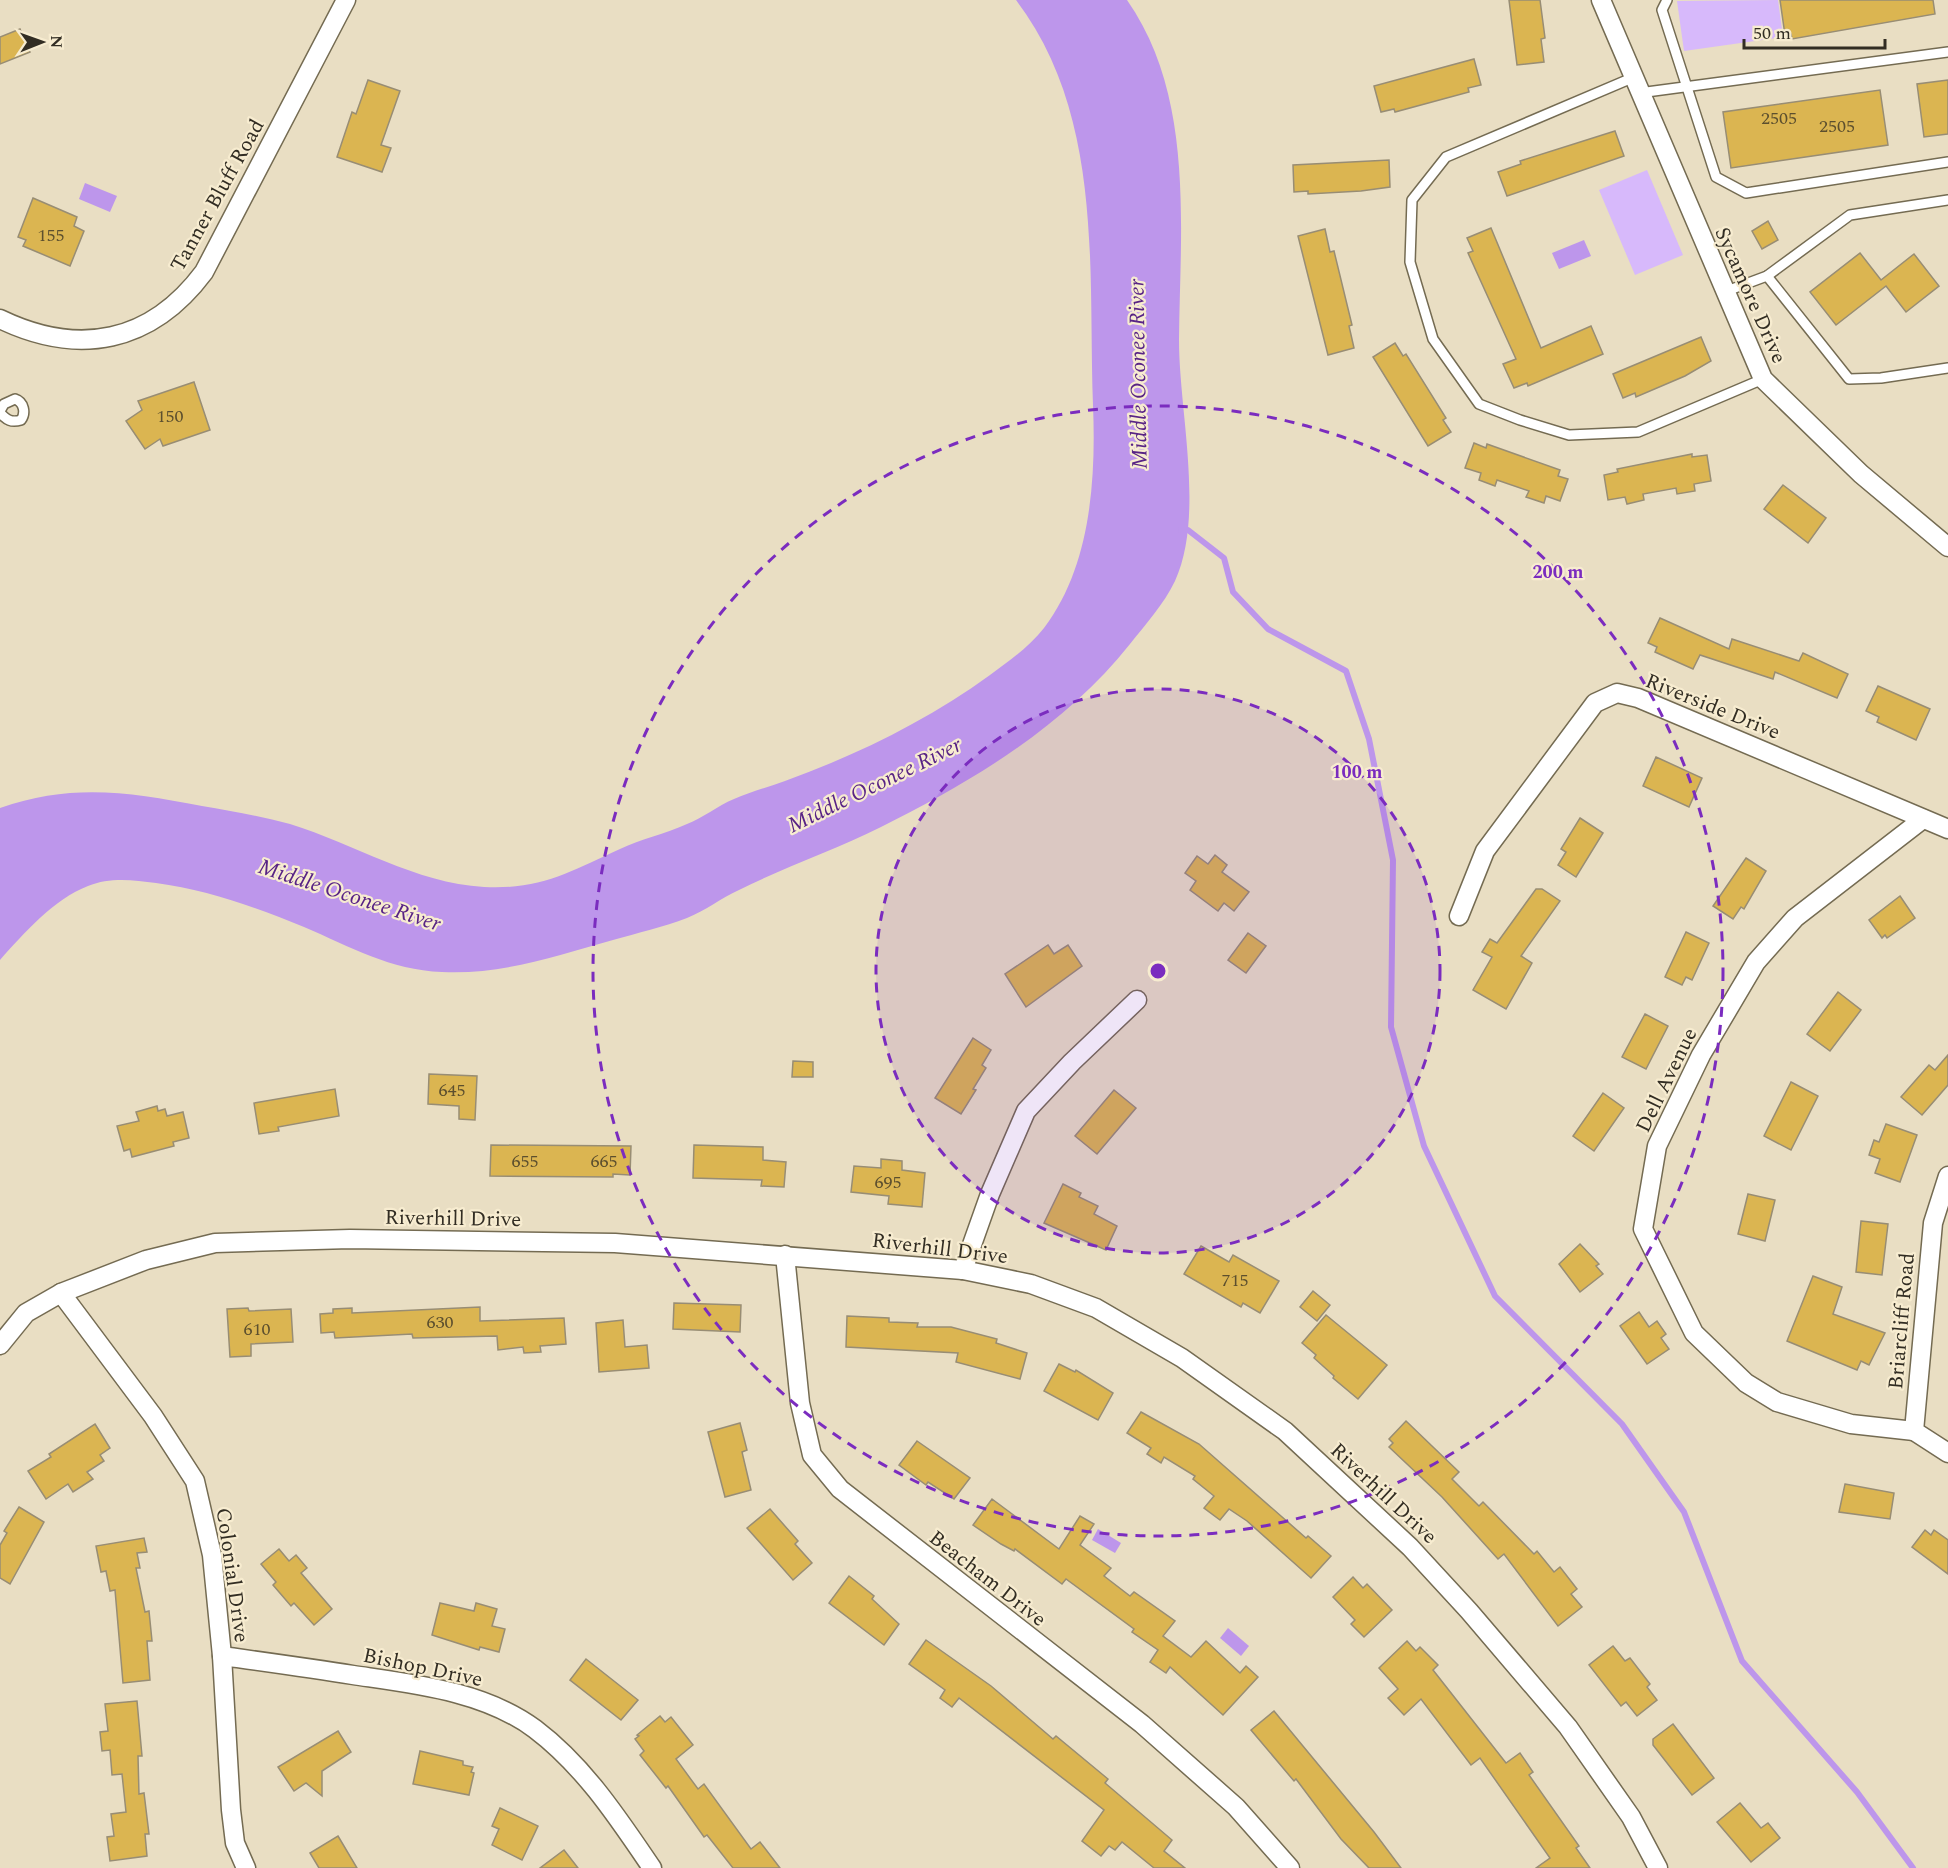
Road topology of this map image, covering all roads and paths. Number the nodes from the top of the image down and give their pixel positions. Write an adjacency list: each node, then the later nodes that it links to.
1 (346, 0): 11 (street, Tanner Bluff Road)
2 (1601, 0): 5 (street, Sycamore Drive)
3 (1667, 0): 6 (lane)
4 (1948, 52): 6 (lane)
5 (1636, 85): 6 (lane); 10 (street, Sycamore Drive); 13 (lane)
6 (1685, 87): 7 (lane)
7 (1948, 162)
8 (1948, 200): 9 (lane)
9 (1767, 276): 10 (lane); 12 (lane)
10 (1724, 292): 13 (street, Sycamore Drive)
11 (0, 319)
12 (1948, 368)
13 (1763, 379): 14 (street, Sycamore Drive)
14 (1948, 546)
15 (1923, 819): 16 (street, Riverside Drive); 17 (street, Riverside Drive); 24 (street, Dell Avenue)
16 (1948, 829)
17 (1459, 916)
18 (1137, 1000): 21 (street)
19 (1948, 1176): 24 (street, Briarcliff Road)
20 (785, 1255): 21 (street, Riverhill Drive); 22 (street, Riverhill Drive); 29 (street, Beacham Drive)
21 (963, 1270): 30 (street, Riverhill Drive)
22 (62, 1293): 23 (street, Riverhill Drive); 26 (street, Colonial Drive)
23 (0, 1345)
24 (1914, 1431): 25 (street)
25 (1948, 1453)
26 (222, 1656): 27 (street, Colonial Drive); 28 (street, Bishop Drive)
27 (246, 1868)
28 (652, 1868)
29 (1290, 1868)
30 (1658, 1868)

